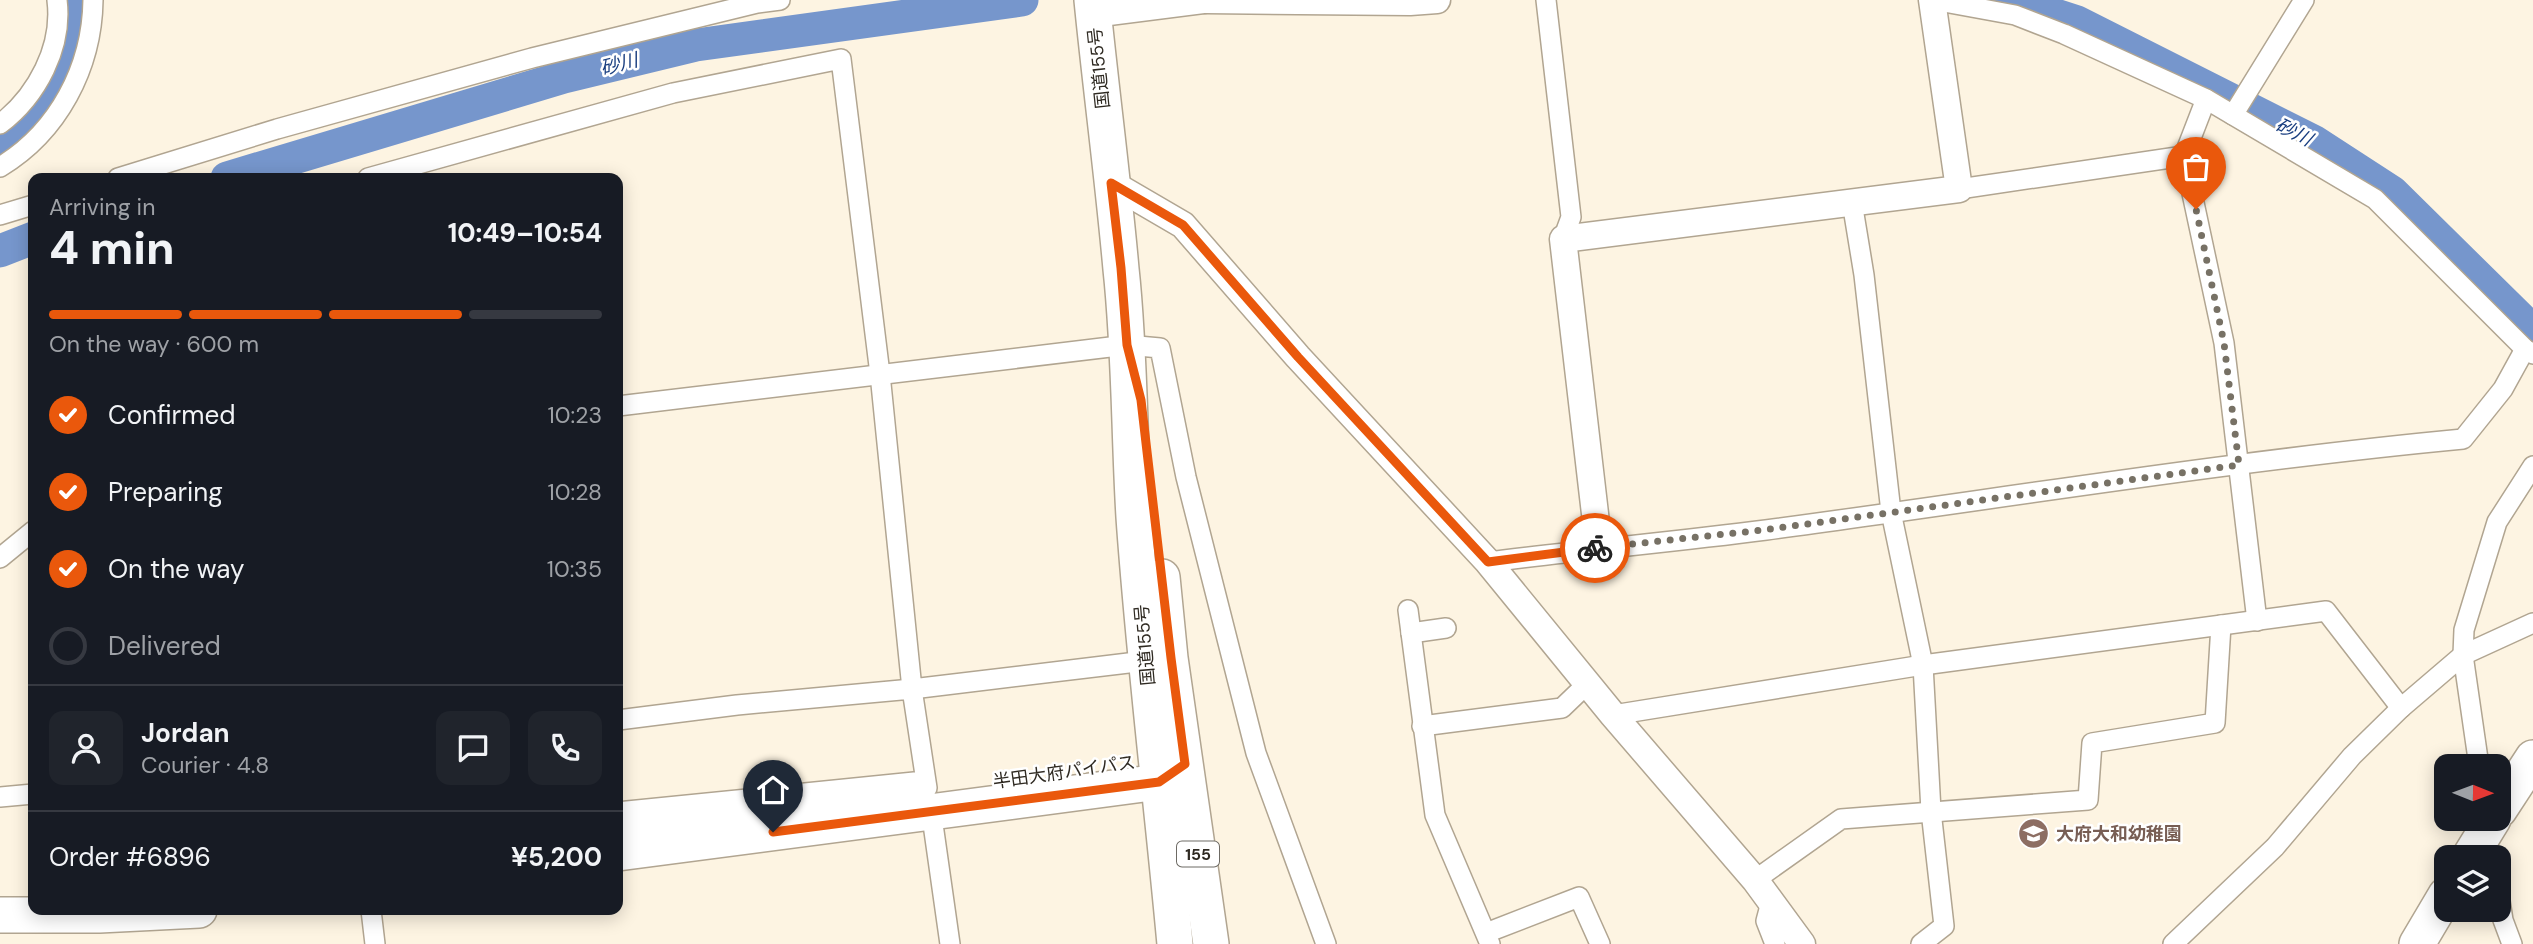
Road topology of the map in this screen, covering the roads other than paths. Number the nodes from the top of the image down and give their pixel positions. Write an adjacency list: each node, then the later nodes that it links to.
1 (57, 0): 10 (street)
2 (93, 0): 11 (street)
3 (780, 0): 17 (street)
4 (1205, 0): 5 (street); 9 (street)
5 (1437, 0)
6 (1546, 0): 24 (street)
7 (1932, 0): 12 (street); 20 (street)
8 (2304, 0): 13 (street)
9 (1093, 9): 19 (highway, 国道155号 / 155)
10 (56, 37): 11 (street); 14 (street)
11 (87, 44): 16 (street)
12 (2206, 99): 13 (street); 15 (street)
13 (2234, 114): 26 (street)
14 (0, 124)
15 (2184, 156): 20 (street); 29 (street)
16 (0, 167)
17 (134, 173)
18 (386, 173): 27 (street)
19 (1111, 183): 25 (highway, 国道155号 / 155); 35 (street)
20 (1959, 189): 21 (street)
21 (1852, 202): 24 (street); 31 (street)
22 (28, 207): 23 (street)
23 (0, 215)
24 (1563, 239): 33 (street)
25 (1127, 345): 27 (street); 43 (highway, 国道155号 / 155); 53 (highway, 国道155号 / 155); 77 (street)
26 (2529, 351): 29 (street)
27 (880, 374): 28 (street); 46 (street)
28 (623, 405)
29 (2239, 465): 31 (street); 37 (street)
30 (2533, 466): 42 (street)
31 (1891, 512): 33 (street); 44 (street)
32 (28, 535): 34 (street)
33 (1599, 548): 35 (street)
34 (0, 558)
35 (1488, 562): 45 (street)
36 (1408, 610): 41 (street)
37 (2257, 621): 39 (street); 47 (street)
38 (2533, 623): 42 (street)
39 (2221, 625): 44 (street); 58 (street)
40 (1446, 628): 41 (street)
41 (1410, 633): 50 (street)
42 (2463, 655): 47 (street); 51 (street)
43 (1145, 661): 46 (street); 53 (highway, 国道155号 / 155)
44 (1923, 666): 48 (street); 58 (street)
45 (1587, 684): 48 (street); 50 (street)
46 (912, 689): 49 (street); 57 (street)
47 (2401, 708): 82 (street)
48 (1613, 715): 61 (street)
49 (623, 719)
50 (1422, 726): 72 (street)
51 (2477, 754)
52 (2533, 758): 55 (highway)
53 (1167, 768): 57 (highway, 半田大府パイパス); 75 (highway, 国道155号 / 155); 76 (highway, 国道155号 / 155)
54 (28, 794): 56 (street)
55 (2511, 794)
56 (0, 797)
57 (929, 799): 59 (highway, 半田大府パイパス); 60 (highway, 半田大府パイパス); 74 (street)
58 (1931, 811): 61 (street); 81 (street)
59 (623, 820)
60 (623, 852)
61 (1755, 880): 64 (street)
62 (28, 892): 63 (highway)
63 (0, 895)
64 (1771, 902): 79 (street); 80 (street)
65 (0, 915): 67 (highway)
66 (28, 915): 68 (highway)
67 (28, 915)
68 (99, 915)
69 (372, 915): 73 (street)
70 (2434, 915): 83 (highway)
71 (2504, 922): 84 (street)
72 (1488, 939): 78 (street)
73 (375, 944)
74 (950, 944)
75 (1175, 944)
76 (1211, 944)
77 (1326, 944)
78 (1600, 944)
79 (1776, 944)
80 (1802, 944)
81 (1921, 944)
82 (2173, 944)
83 (2417, 944)
84 (2512, 944)

